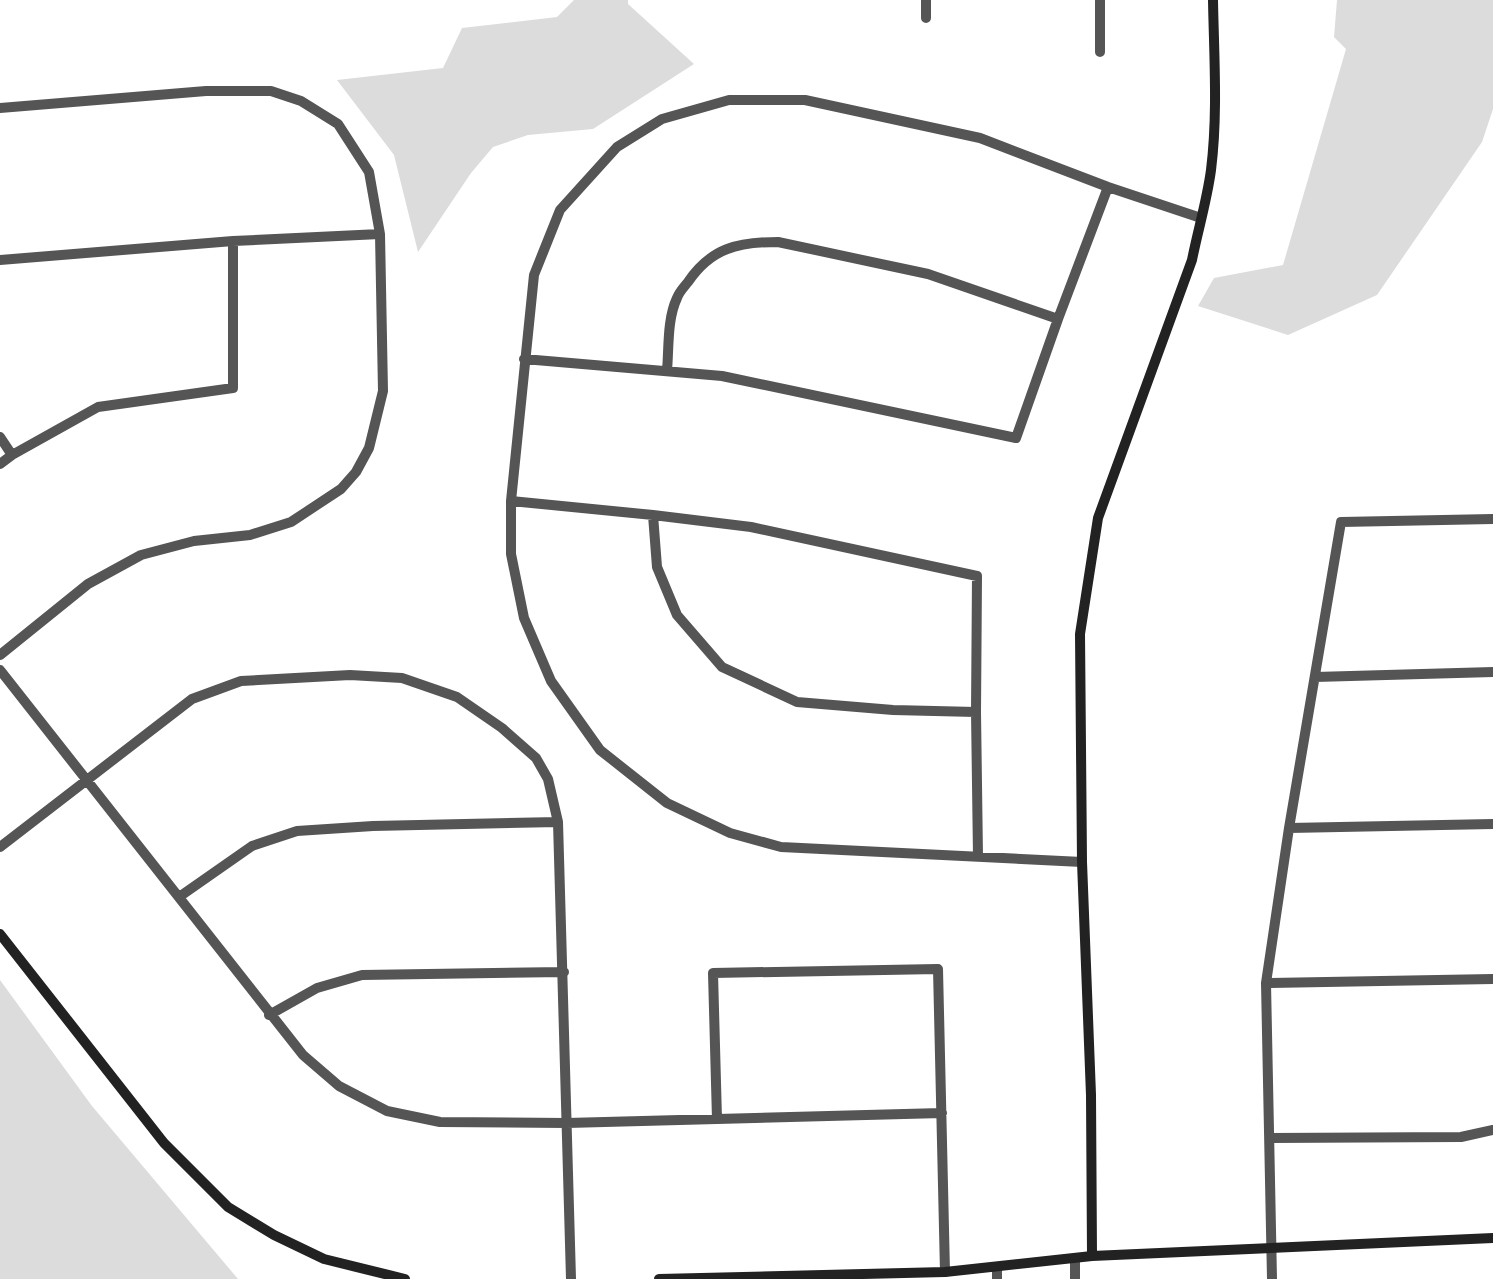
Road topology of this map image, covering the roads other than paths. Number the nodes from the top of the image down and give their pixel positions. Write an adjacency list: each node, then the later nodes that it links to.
1 (926, 0): 4 (street)
2 (1100, 0): 5 (street)
3 (1213, 0): 8 (street)
4 (926, 18)
5 (1100, 52)
6 (0, 108): 9 (street)
7 (1108, 187): 8 (street); 12 (street); 13 (street)
8 (1201, 218): 32 (street)
9 (380, 234): 10 (street); 21 (street)
10 (234, 241): 11 (street); 16 (street)
11 (0, 260)
12 (1058, 319): 14 (street); 14 (street)
13 (524, 358): 14 (street); 18 (street)
14 (667, 371)
15 (0, 437): 16 (street)
16 (12, 455): 17 (street)
17 (0, 464)
18 (511, 501): 19 (street); 31 (street)
19 (653, 515): 25 (street); 25 (street)
20 (1493, 519): 24 (street)
21 (0, 655)
22 (0, 670): 26 (street)
23 (1493, 672): 24 (street)
24 (1315, 677): 29 (street)
25 (976, 712): 31 (street)
26 (87, 779): 27 (street); 30 (street); 33 (street)
27 (558, 822): 33 (street); 35 (street)
28 (1493, 824): 29 (street)
29 (1289, 828): 37 (street)
30 (0, 847)
31 (978, 856): 32 (street)
32 (1082, 862): 46 (street)
33 (179, 897): 38 (street)
34 (0, 934): 50 (street)
35 (564, 972): 38 (street); 41 (street)
36 (1493, 979): 37 (street)
37 (1266, 983): 43 (street)
38 (269, 1015): 41 (street)
39 (942, 1113): 40 (street); 40 (street); 49 (street)
40 (717, 1119): 41 (street)
41 (567, 1124): 51 (street)
42 (1493, 1130): 43 (street)
43 (1270, 1138): 45 (street)
44 (1493, 1238): 45 (street)
45 (1270, 1249): 46 (street); 55 (street)
46 (1092, 1256): 47 (street)
47 (1075, 1259): 48 (street); 54 (street)
48 (997, 1268): 49 (street); 53 (street)
49 (945, 1272): 52 (street)
50 (405, 1279)
51 (571, 1279)
52 (660, 1279)
53 (998, 1279)
54 (1075, 1279)
55 (1272, 1279)

